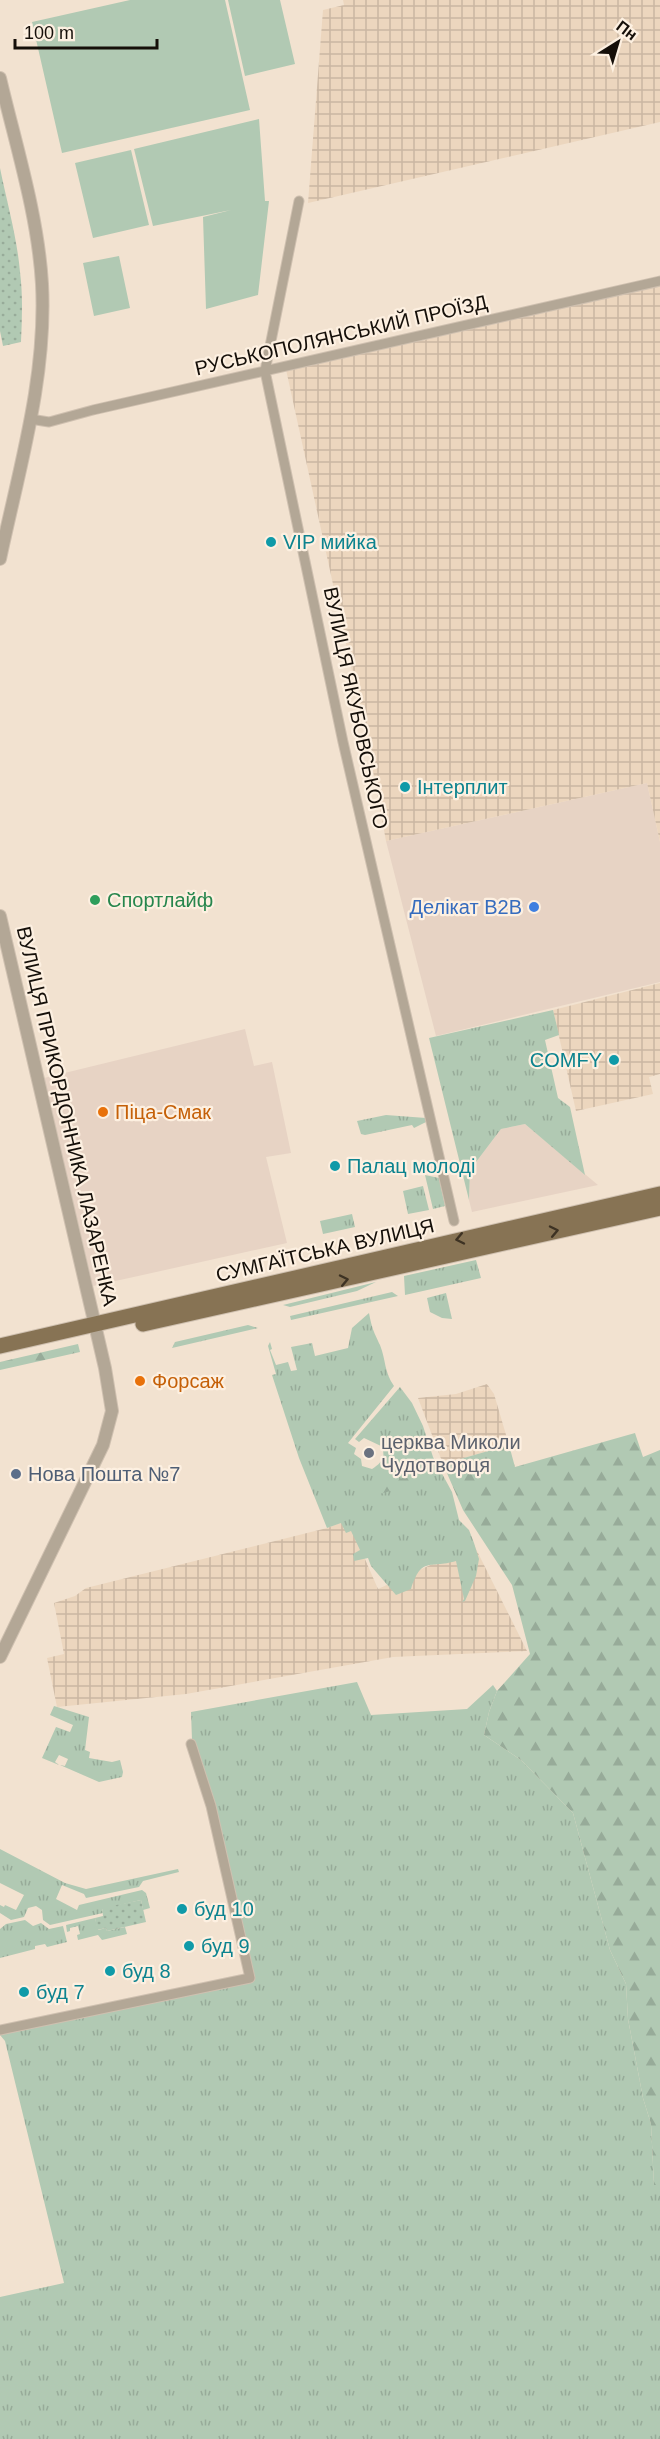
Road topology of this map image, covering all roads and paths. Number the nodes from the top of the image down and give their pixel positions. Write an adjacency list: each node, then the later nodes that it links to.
1 (0, 78): 5 (street)
2 (299, 201): 4 (street, ВУЛИЦЯ ЯКУБОВСЬКОГО)
3 (660, 281): 4 (street, РУСЬКОПОЛЯНСЬКИЙ ПРОЇЗД)
4 (265, 371): 5 (street, РУСЬКОПОЛЯНСЬКИЙ ПРОЇЗД); 10 (street, ВУЛИЦЯ ЯКУБОВСЬКОГО)
5 (30, 420): 6 (street)
6 (0, 559)
7 (0, 916): 11 (street, ВУЛИЦЯ ПРИКОРДОННИКА ЛАЗАРЕНКА)
8 (660, 1194): 11 (main road, СУМГАЇТСЬКА ВУЛИЦЯ, one-way to 11)
9 (660, 1208): 11 (main road, СУМГАЇТСЬКА ВУЛИЦЯ, one-way to 9)
10 (454, 1221)
11 (97, 1329): 12 (main road, СУМГАЇТСЬКА ВУЛИЦЯ); 13 (main road, СУМГАЇТСЬКА ВУЛИЦЯ); 14 (street, ВУЛИЦЯ ПРИКОРДОННИКА ЛАЗАРЕНКА)
12 (0, 1346)
13 (0, 1356)
14 (0, 1657)
15 (191, 1743): 16 (street)
16 (0, 2030)

